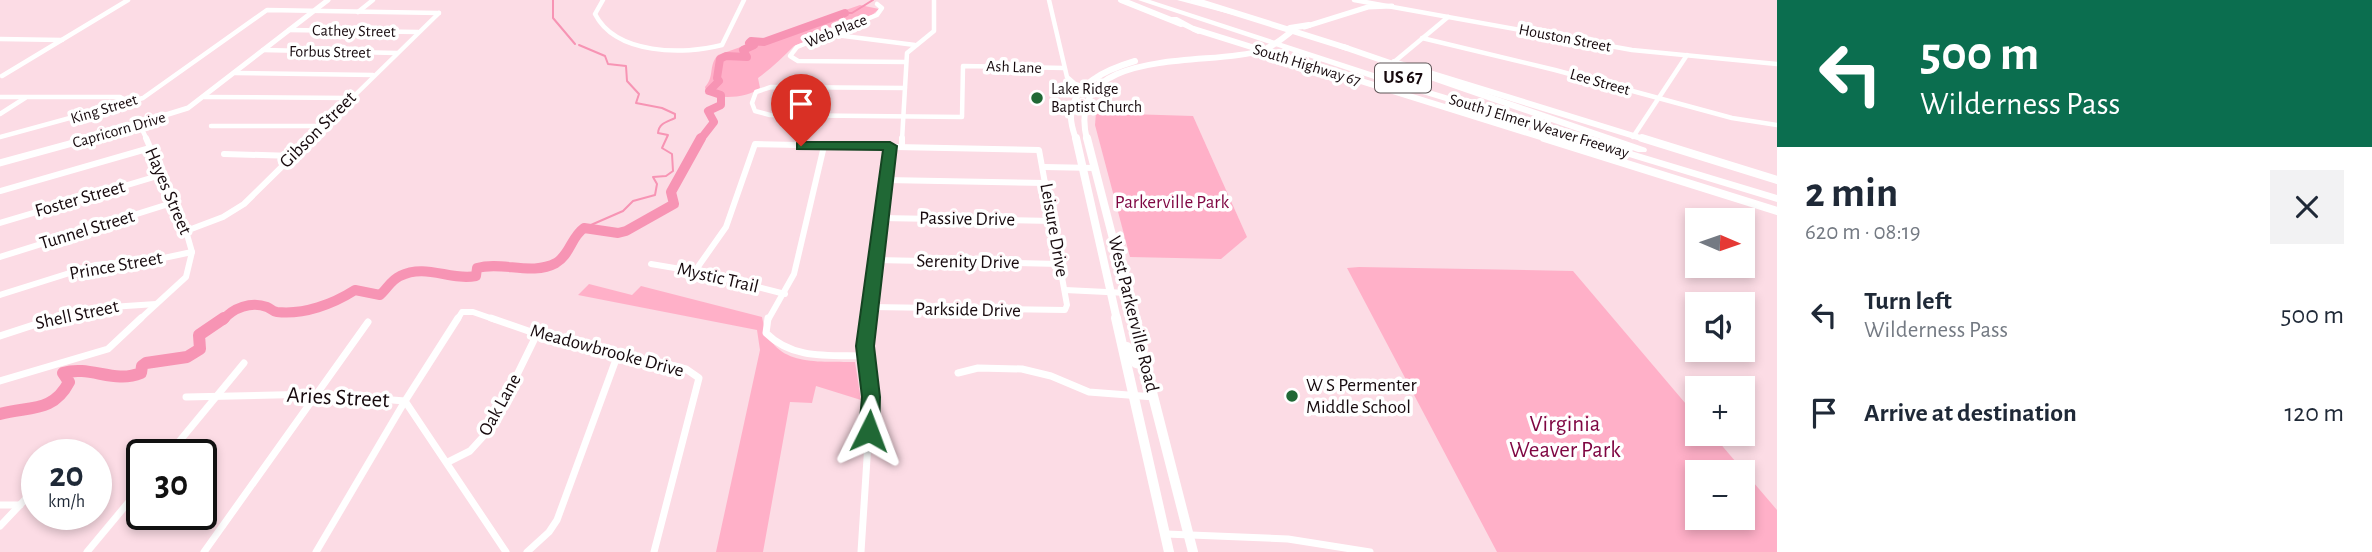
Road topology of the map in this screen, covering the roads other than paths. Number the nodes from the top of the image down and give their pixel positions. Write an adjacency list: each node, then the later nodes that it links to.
1 (128, 0): 32 (street)
2 (328, 0): 18 (street, Capricorn Drive)
3 (373, 0): 19 (street)
4 (604, 0): 5 (street)
5 (744, 0)
6 (934, 0): 33 (street)
7 (1049, 0): 43 (street)
8 (1121, 0): 26 (main road, South Highway 67)
9 (1129, 0): 26 (highway)
10 (1142, 0): 65 (highway, South J Elmer Weaver Freeway / US 67)
11 (1159, 0): 72 (highway, South J Elmer Weaver Freeway / US 67)
12 (1181, 0): 20 (highway)
13 (1194, 0): 20 (main road, South Highway 67)
14 (1354, 0): 16 (street)
15 (877, 4): 28 (street, Web Place)
16 (1366, 4): 17 (street); 22 (street)
17 (1392, 6): 21 (street, Houston Street)
18 (313, 11): 19 (street); 24 (street, Capricorn Drive); 56 (street, King Street)
19 (358, 12): 25 (street, Gibson Street)
20 (1245, 16): 23 (main road, South Highway 67)
21 (1448, 17): 30 (street); 39 (street, Houston Street)
22 (1308, 25): 23 (main road); 27 (street); 29 (main road)
23 (1280, 27): 27 (main road, South Highway 67)
24 (289, 30): 25 (street, Cathey Street); 35 (street, Capricorn Drive)
25 (418, 32): 37 (street, Gibson Street)
26 (1201, 32): 36 (main road, South Highway 67)
27 (1289, 33): 29 (main road, South Highway 67); 36 (main road)
28 (828, 34): 33 (street); 40 (street, Web Place)
29 (1304, 35): 34 (main road, South Highway 67)
30 (1422, 38): 41 (street); 55 (street, Lee Street)
31 (0, 39): 32 (street)
32 (64, 40): 47 (street)
33 (915, 45): 40 (street)
34 (1341, 46): 41 (main road, South Highway 67); 72 (highway)
35 (263, 50): 37 (street, Forbus Street); 45 (street, Capricorn Drive)
36 (1260, 51): 38 (main road); 44 (main road, South Highway 67)
37 (397, 53): 46 (street, Gibson Street)
38 (1224, 55): 48 (main road); 50 (main road)
39 (1687, 55): 42 (street, Houston Street); 55 (street)
40 (906, 62): 49 (street)
41 (1394, 62): 67 (main road, South Highway 67)
42 (1777, 64)
43 (1064, 68): 48 (street); 58 (street, Ash Lane)
44 (1321, 69): 65 (highway); 87 (main road, South Highway 67)
45 (235, 73): 46 (street); 53 (street, Capricorn Drive)
46 (374, 75): 54 (street, Gibson Street)
47 (2, 76)
48 (1084, 87): 50 (street); 63 (main road, West Parkerville Road)
49 (905, 88): 58 (street); 58 (street)
50 (1095, 90): 64 (main road, West Parkerville Road)
51 (0, 96): 52 (street)
52 (27, 97): 56 (street); 57 (street)
53 (204, 97): 54 (street); 59 (street, Capricorn Drive)
54 (350, 98): 62 (street, Gibson Street)
55 (1657, 99): 60 (street, Lee Street); 67 (street)
56 (131, 103): 66 (street, King Street)
57 (0, 114)
58 (904, 117): 70 (street)
59 (139, 125): 71 (street, Hayes Street); 75 (street, Capricorn Drive)
60 (1777, 125)
61 (211, 126): 62 (street)
62 (322, 126): 74 (street, Gibson Street)
63 (1072, 127): 64 (main road); 77 (main road, West Parkerville Road)
64 (1084, 127): 78 (main road, West Parkerville Road)
65 (1569, 135): 85 (highway, South J Elmer Weaver Freeway / US 67)
66 (0, 137)
67 (1633, 137): 81 (main road, South Highway 67)
68 (824, 146): 69 (street); 99 (street); 103 (street)
69 (890, 146): 70 (street); 80 (street)
70 (902, 146): 76 (street, Leisure Drive)
71 (150, 148): 79 (street, Hayes Street); 83 (street)
72 (1649, 153): 84 (highway, South J Elmer Weaver Freeway / US 67)
73 (224, 154): 74 (street)
74 (293, 156): 91 (street, Gibson Street)
75 (0, 163)
76 (1044, 167): 77 (street); 82 (street, Leisure Drive)
77 (1082, 167): 78 (street); 92 (main road, West Parkerville Road)
78 (1095, 167): 98 (main road, West Parkerville Road)
79 (161, 175): 86 (street, Hayes Street); 90 (street, Foster Street)
80 (886, 180): 82 (street); 88 (street)
81 (1777, 180)
82 (1046, 183): 89 (street, Leisure Drive)
83 (0, 191)
84 (1777, 192)
85 (1777, 201)
86 (175, 202): 91 (street, Hayes Street); 94 (street, Tunnel Street)
87 (1777, 211)
88 (881, 218): 89 (street, Passive Drive); 95 (street)
89 (1053, 221): 97 (street, Leisure Drive)
90 (0, 223)
91 (186, 231): 93 (street, Hayes Street)
92 (1098, 239): 98 (main road); 101 (main road, West Parkerville Road)
93 (192, 252): 104 (street, Prince Street); 105 (street, Hayes Street)
94 (0, 257)
95 (877, 260): 97 (street, Serenity Drive); 106 (street)
96 (651, 264): 99 (street, Mystic Trail)
97 (1060, 264): 100 (street, Leisure Drive)
98 (1121, 270): 102 (main road, West Parkerville Road)
99 (695, 271): 103 (street, Mystic Trail)
100 (1065, 290): 101 (street); 107 (street, Leisure Drive)
101 (1110, 293): 102 (street); 109 (main road, West Parkerville Road)
102 (1127, 293): 115 (main road, West Parkerville Road)
103 (785, 294): 113 (street)
104 (0, 295)
105 (156, 304): 111 (street, Shell Street); 117 (street, Hayes Street)
106 (871, 307): 107 (street, Parkside Drive); 113 (street)
107 (1065, 310)
108 (368, 322): 118 (street)
109 (1117, 322): 115 (main road); 120 (main road, West Parkerville Road)
110 (537, 334): 112 (street, Meadowbrooke Drive); 123 (street, Meadowbrooke Drive); 125 (street, Oak Lane)
111 (0, 335)
112 (618, 354): 136 (street); 137 (street, Meadowbrooke Drive)
113 (864, 356): 138 (street)
114 (244, 363): 122 (street)
115 (1146, 366): 121 (main road, West Parkerville Road)
116 (958, 373): 120 (street)
117 (0, 381)
118 (317, 394): 122 (street, Aries Street); 123 (street, Aries Street); 133 (street)
119 (186, 397): 122 (street, Aries Street)
120 (1134, 397): 121 (street); 130 (main road, West Parkerville Road)
121 (1154, 397): 131 (main road, West Parkerville Road)
122 (215, 398): 124 (street)
123 (405, 401): 125 (street, Aries Street); 134 (street)
124 (180, 439)
125 (448, 462): 135 (street, Aries Street)
126 (0, 505): 127 (street)
127 (20, 505): 129 (street)
128 (126, 506): 132 (street)
129 (0, 526)
130 (1166, 534): 131 (street); 139 (main road, West Parkerville Road)
131 (1188, 535): 140 (main road, West Parkerville Road); 141 (street)
132 (88, 552)
133 (204, 552)
134 (316, 552)
135 (506, 552)
136 (527, 552)
137 (654, 552)
138 (860, 552)
139 (1169, 552)
140 (1193, 552)
141 (1370, 552)

